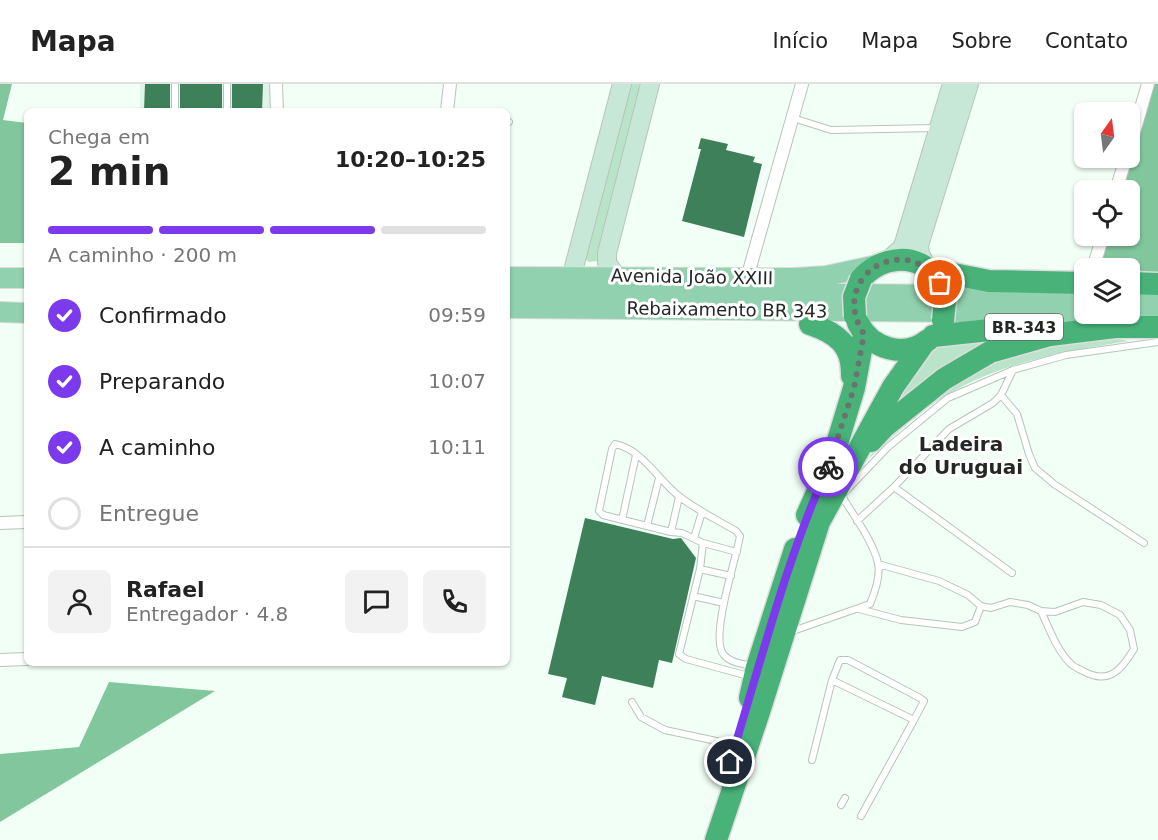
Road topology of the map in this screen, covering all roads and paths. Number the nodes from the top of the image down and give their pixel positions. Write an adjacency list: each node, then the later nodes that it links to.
1 (175, 84): 11 (lane)
2 (227, 84): 12 (lane)
3 (276, 84): 13 (street)
4 (450, 84): 14 (street)
5 (622, 84): 27 (street)
6 (650, 84): 19 (street)
7 (802, 84): 16 (street)
8 (952, 84): 17 (street)
9 (969, 84): 17 (street)
10 (1148, 84): 15 (street)
11 (175, 108)
12 (227, 108)
13 (276, 108)
14 (447, 108)
15 (1140, 112)
16 (792, 118): 17 (lane); 23 (street)
17 (945, 124): 18 (street); 20 (street)
18 (875, 268): 20 (highway); 23 (main road, Avenida João XXIII); 44 (highway, bridge)
19 (616, 276): 23 (main road, Avenida João XXIII); 27 (main road, Avenida João XXIII)
20 (934, 276): 25 (highway); 46 (highway, bridge)
21 (510, 277): 27 (main road, Avenida João XXIII)
22 (0, 278): 24 (main road)
23 (747, 278)
24 (24, 279)
25 (1074, 283)
26 (1140, 283): 28 (highway)
27 (568, 284): 29 (main road, Avenida João XXIII); 30 (main road, Rebaixamento BR 343)
28 (1158, 284)
29 (510, 291)
30 (1074, 296)
31 (1140, 297): 32 (main road)
32 (1158, 297)
33 (510, 308): 36 (main road, Rebaixamento BR 343)
34 (0, 312): 35 (main road)
35 (24, 313)
36 (1074, 313)
37 (1158, 314): 38 (main road)
38 (1140, 316)
39 (510, 321): 41 (main road)
40 (1074, 323): 46 (highway, BR-343)
41 (810, 324): 44 (main road); 51 (highway)
42 (1097, 324): 51 (highway)
43 (1139, 324): 45 (highway, BR-343)
44 (860, 325): 46 (highway, BR-343); 51 (highway)
45 (1158, 327)
46 (933, 333): 51 (highway)
47 (1158, 342): 48 (lane)
48 (1013, 370): 49 (lane); 54 (lane)
49 (1001, 395): 53 (lane); 66 (lane)
50 (636, 455): 52 (lane); 57 (lane); 57 (lane)
51 (842, 459): 60 (highway); 80 (highway)
52 (659, 478): 55 (lane); 62 (lane)
53 (894, 487): 58 (lane); 70 (lane)
54 (842, 495): 58 (lane); 60 (lane)
55 (679, 497): 56 (lane); 63 (lane)
56 (702, 512): 64 (lane); 67 (lane)
57 (622, 520): 62 (lane)
58 (857, 521): 68 (lane)
59 (24, 522): 61 (street)
60 (819, 522): 77 (highway)
61 (0, 523)
62 (647, 526): 63 (lane)
63 (671, 532): 64 (lane)
64 (694, 538): 65 (lane)
65 (703, 543): 67 (lane); 69 (lane)
66 (1144, 543)
67 (737, 552): 71 (lane)
68 (878, 564): 74 (lane); 75 (lane)
69 (700, 569): 71 (lane); 72 (lane)
70 (1012, 573)
71 (731, 576): 73 (lane)
72 (693, 596): 73 (lane); 80 (lane)
73 (724, 603): 80 (lane)
74 (981, 606): 75 (lane); 76 (lane)
75 (858, 609): 77 (lane)
76 (1041, 612): 76 (lane)
77 (783, 634): 90 (highway)
78 (24, 659): 79 (street)
79 (0, 660)
80 (756, 672): 84 (highway)
81 (832, 680): 83 (lane); 83 (lane); 85 (lane)
82 (632, 702): 84 (lane)
83 (914, 720): 88 (lane)
84 (735, 745): 89 (highway)
85 (812, 760)
86 (845, 798): 87 (lane)
87 (841, 805)
88 (861, 816)
89 (699, 840)
90 (716, 840)

